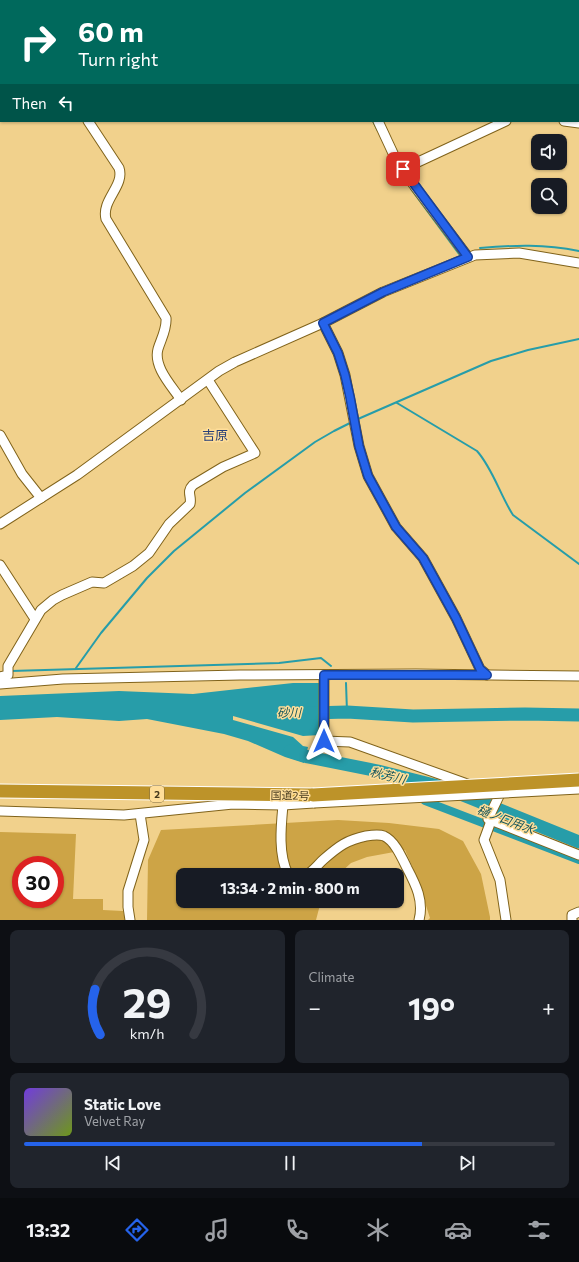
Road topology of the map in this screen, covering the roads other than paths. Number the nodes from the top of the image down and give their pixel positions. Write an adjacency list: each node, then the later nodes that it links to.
1 (89, 122): 9 (street)
2 (378, 122): 4 (street)
3 (504, 122): 4 (street)
4 (403, 169): 5 (street)
5 (468, 257): 6 (street); 7 (street)
6 (579, 263)
7 (323, 323): 8 (street); 17 (street)
8 (208, 380): 9 (street); 14 (street)
9 (181, 400): 11 (street)
10 (0, 435): 11 (street)
11 (41, 498): 12 (street)
12 (0, 524)
13 (0, 565): 14 (street)
14 (35, 619): 15 (street)
15 (5, 672)
16 (324, 675): 17 (street); 19 (street); 24 (street)
17 (487, 675): 18 (street)
18 (579, 676)
19 (0, 684)
20 (579, 780): 25 (highway, 国道2号 / 2, bridge)
21 (579, 789): 25 (street, bridge)
22 (0, 791): 25 (highway, 国道2号 / 2)
23 (579, 793): 24 (street)
24 (499, 796): 29 (street)
25 (314, 799): 26 (street)
26 (283, 805): 28 (street); 31 (street)
27 (0, 811): 28 (street)
28 (140, 814): 34 (street)
29 (489, 823): 30 (street); 36 (street)
30 (579, 855)
31 (285, 868)
32 (315, 868): 35 (street)
33 (579, 912): 37 (street)
34 (130, 920)
35 (419, 920)
36 (506, 920)
37 (572, 920)

